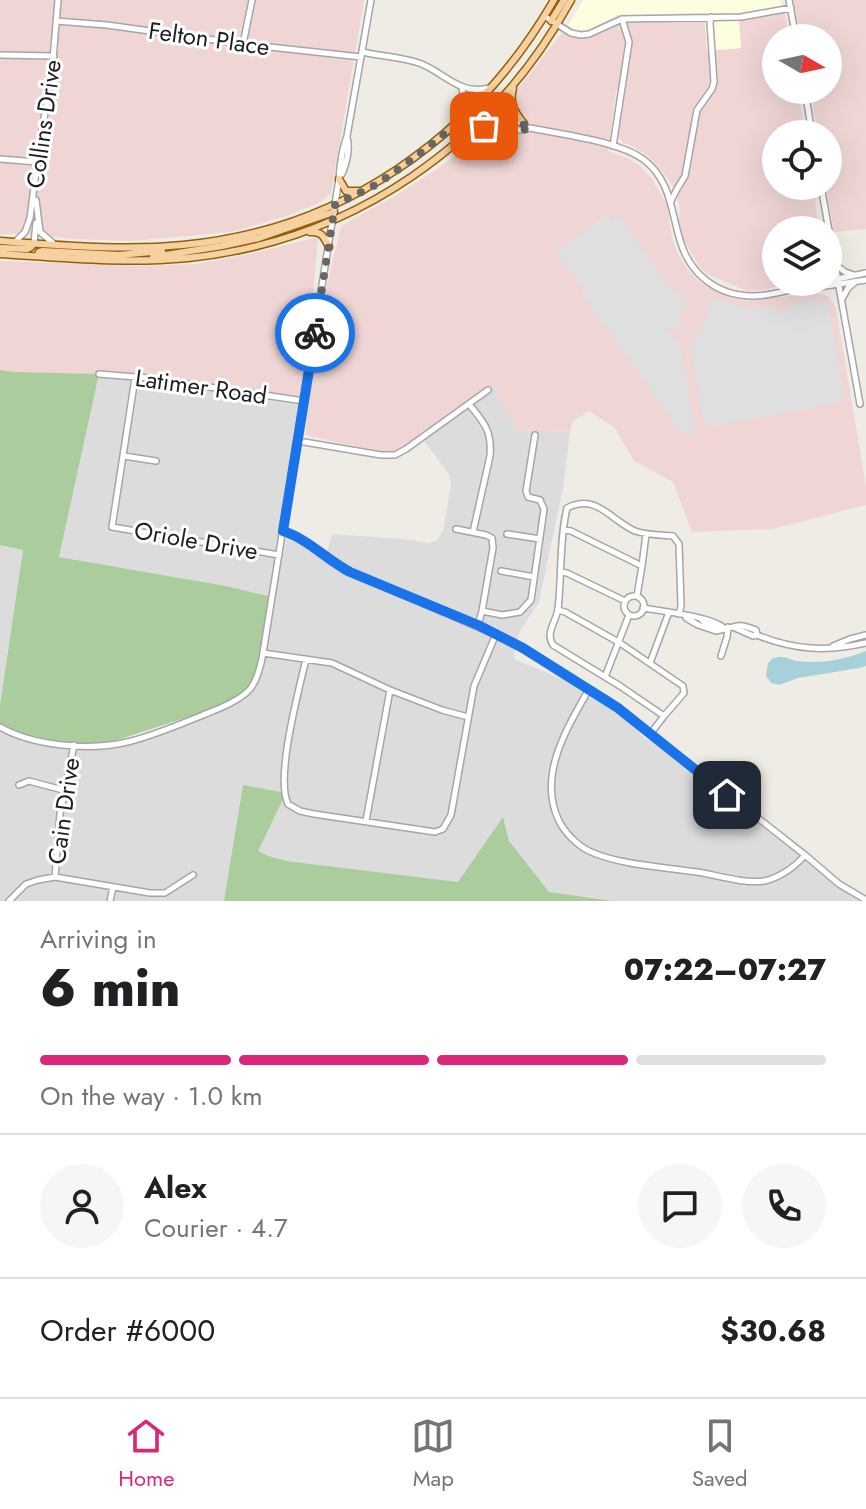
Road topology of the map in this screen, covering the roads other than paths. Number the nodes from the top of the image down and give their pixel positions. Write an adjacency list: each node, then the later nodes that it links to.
1 (58, 0): 12 (street, Collins Drive)
2 (252, 0): 15 (street)
3 (371, 0): 17 (street)
4 (554, 0): 9 (main road)
5 (564, 0): 13 (main road)
6 (571, 0): 13 (main road)
7 (789, 0): 8 (street)
8 (791, 8): 10 (street); 14 (street)
9 (544, 16): 13 (street); 20 (main road)
10 (711, 17): 11 (street); 33 (street)
11 (622, 19): 13 (street); 28 (street)
12 (56, 21): 15 (street, Felton Place); 18 (street, Collins Drive)
13 (554, 23): 19 (main road)
14 (794, 24)
15 (243, 44): 17 (street, Felton Place)
16 (0, 55): 18 (street)
17 (361, 55): 21 (street, Felton Place); 31 (street)
18 (54, 56): 30 (street, Collins Drive)
19 (514, 85): 23 (main road); 25 (main road)
20 (492, 87): 21 (street); 22 (main road)
21 (461, 88): 24 (street)
22 (479, 101): 23 (street); 24 (main road)
23 (490, 112): 25 (street); 26 (street); 27 (main road)
24 (457, 122): 35 (main road)
25 (528, 126): 26 (street); 28 (street)
26 (505, 127): 27 (main road)
27 (472, 130): 37 (main road)
28 (613, 146): 32 (street)
29 (0, 159): 30 (street)
30 (37, 162): 34 (street, Collins Drive)
31 (339, 179): 35 (main road); 37 (street)
32 (664, 183): 33 (street); 36 (street)
33 (679, 185): 36 (street)
34 (35, 191): 38 (street); 41 (street, Collins Drive)
35 (364, 191): 37 (main road)
36 (671, 202): 55 (street)
37 (334, 212): 39 (main road); 44 (main road); 45 (street); 49 (main road)
38 (37, 218): 42 (street); 43 (street)
39 (302, 232): 45 (main road); 49 (main road)
40 (0, 241): 41 (main road)
41 (15, 242): 42 (main road)
42 (34, 243): 43 (main road); 46 (main road)
43 (56, 244): 44 (main road)
44 (176, 246): 48 (main road)
45 (329, 247): 61 (street)
46 (0, 248)
47 (0, 254): 48 (main road)
48 (37, 256): 49 (main road)
49 (147, 260)
50 (842, 269): 52 (street)
51 (866, 273): 52 (street)
52 (856, 278): 53 (street); 54 (street); 57 (street)
53 (866, 280)
54 (842, 281)
55 (762, 295)
56 (841, 296): 57 (street)
57 (842, 301): 63 (street)
58 (99, 374): 59 (street, Latimer Road)
59 (135, 378): 61 (street, Latimer Road); 66 (street)
60 (488, 390): 62 (street)
61 (304, 402): 65 (street)
62 (469, 404): 65 (street); 71 (street)
63 (860, 404)
64 (535, 435): 74 (street)
65 (298, 441): 70 (street)
66 (124, 456): 67 (street); 75 (street, Oriole Drive)
67 (156, 461)
68 (456, 529): 71 (street)
69 (564, 530): 73 (street); 76 (street); 78 (street)
70 (283, 531): 75 (street); 88 (street)
71 (473, 532): 84 (street)
72 (507, 534): 74 (street)
73 (646, 534): 76 (street); 86 (street)
74 (540, 539): 79 (street)
75 (279, 555): 95 (street)
76 (642, 566): 80 (street)
77 (501, 571): 79 (street)
78 (561, 572): 81 (street); 83 (street)
79 (534, 577): 84 (street)
80 (637, 596): 81 (street); 82 (street)
81 (625, 601): 87 (street)
82 (643, 608): 85 (street); 87 (street)
83 (558, 610): 92 (street); 99 (street)
84 (482, 611): 88 (street)
85 (669, 612): 86 (street); 98 (street)
86 (681, 614): 89 (street); 89 (street)
87 (629, 615): 92 (street)
88 (478, 625): 90 (street)
89 (727, 627): 94 (street); 96 (street)
90 (496, 634): 100 (street); 103 (street)
91 (866, 635): 94 (street)
92 (620, 643): 98 (street); 99 (street)
93 (866, 643): 94 (street)
94 (832, 646)
95 (263, 653): 97 (street); 106 (street)
96 (721, 656)
97 (306, 659): 101 (street); 109 (street)
98 (650, 663): 102 (street)
99 (605, 677): 102 (street)
100 (589, 689): 105 (street); 110 (street)
101 (390, 690): 103 (street); 109 (street)
102 (664, 716): 105 (street)
103 (468, 717): 109 (street)
104 (0, 727): 106 (street)
105 (651, 733): 110 (street)
106 (74, 745): 108 (street, Cain Drive)
107 (19, 785): 108 (street)
108 (63, 790): 112 (street, Cain Drive)
109 (366, 821)
110 (805, 855): 114 (street)
111 (193, 875): 113 (street)
112 (55, 877): 113 (street); 115 (street)
113 (113, 887): 116 (street)
114 (866, 900)
115 (9, 901)
116 (110, 901)

